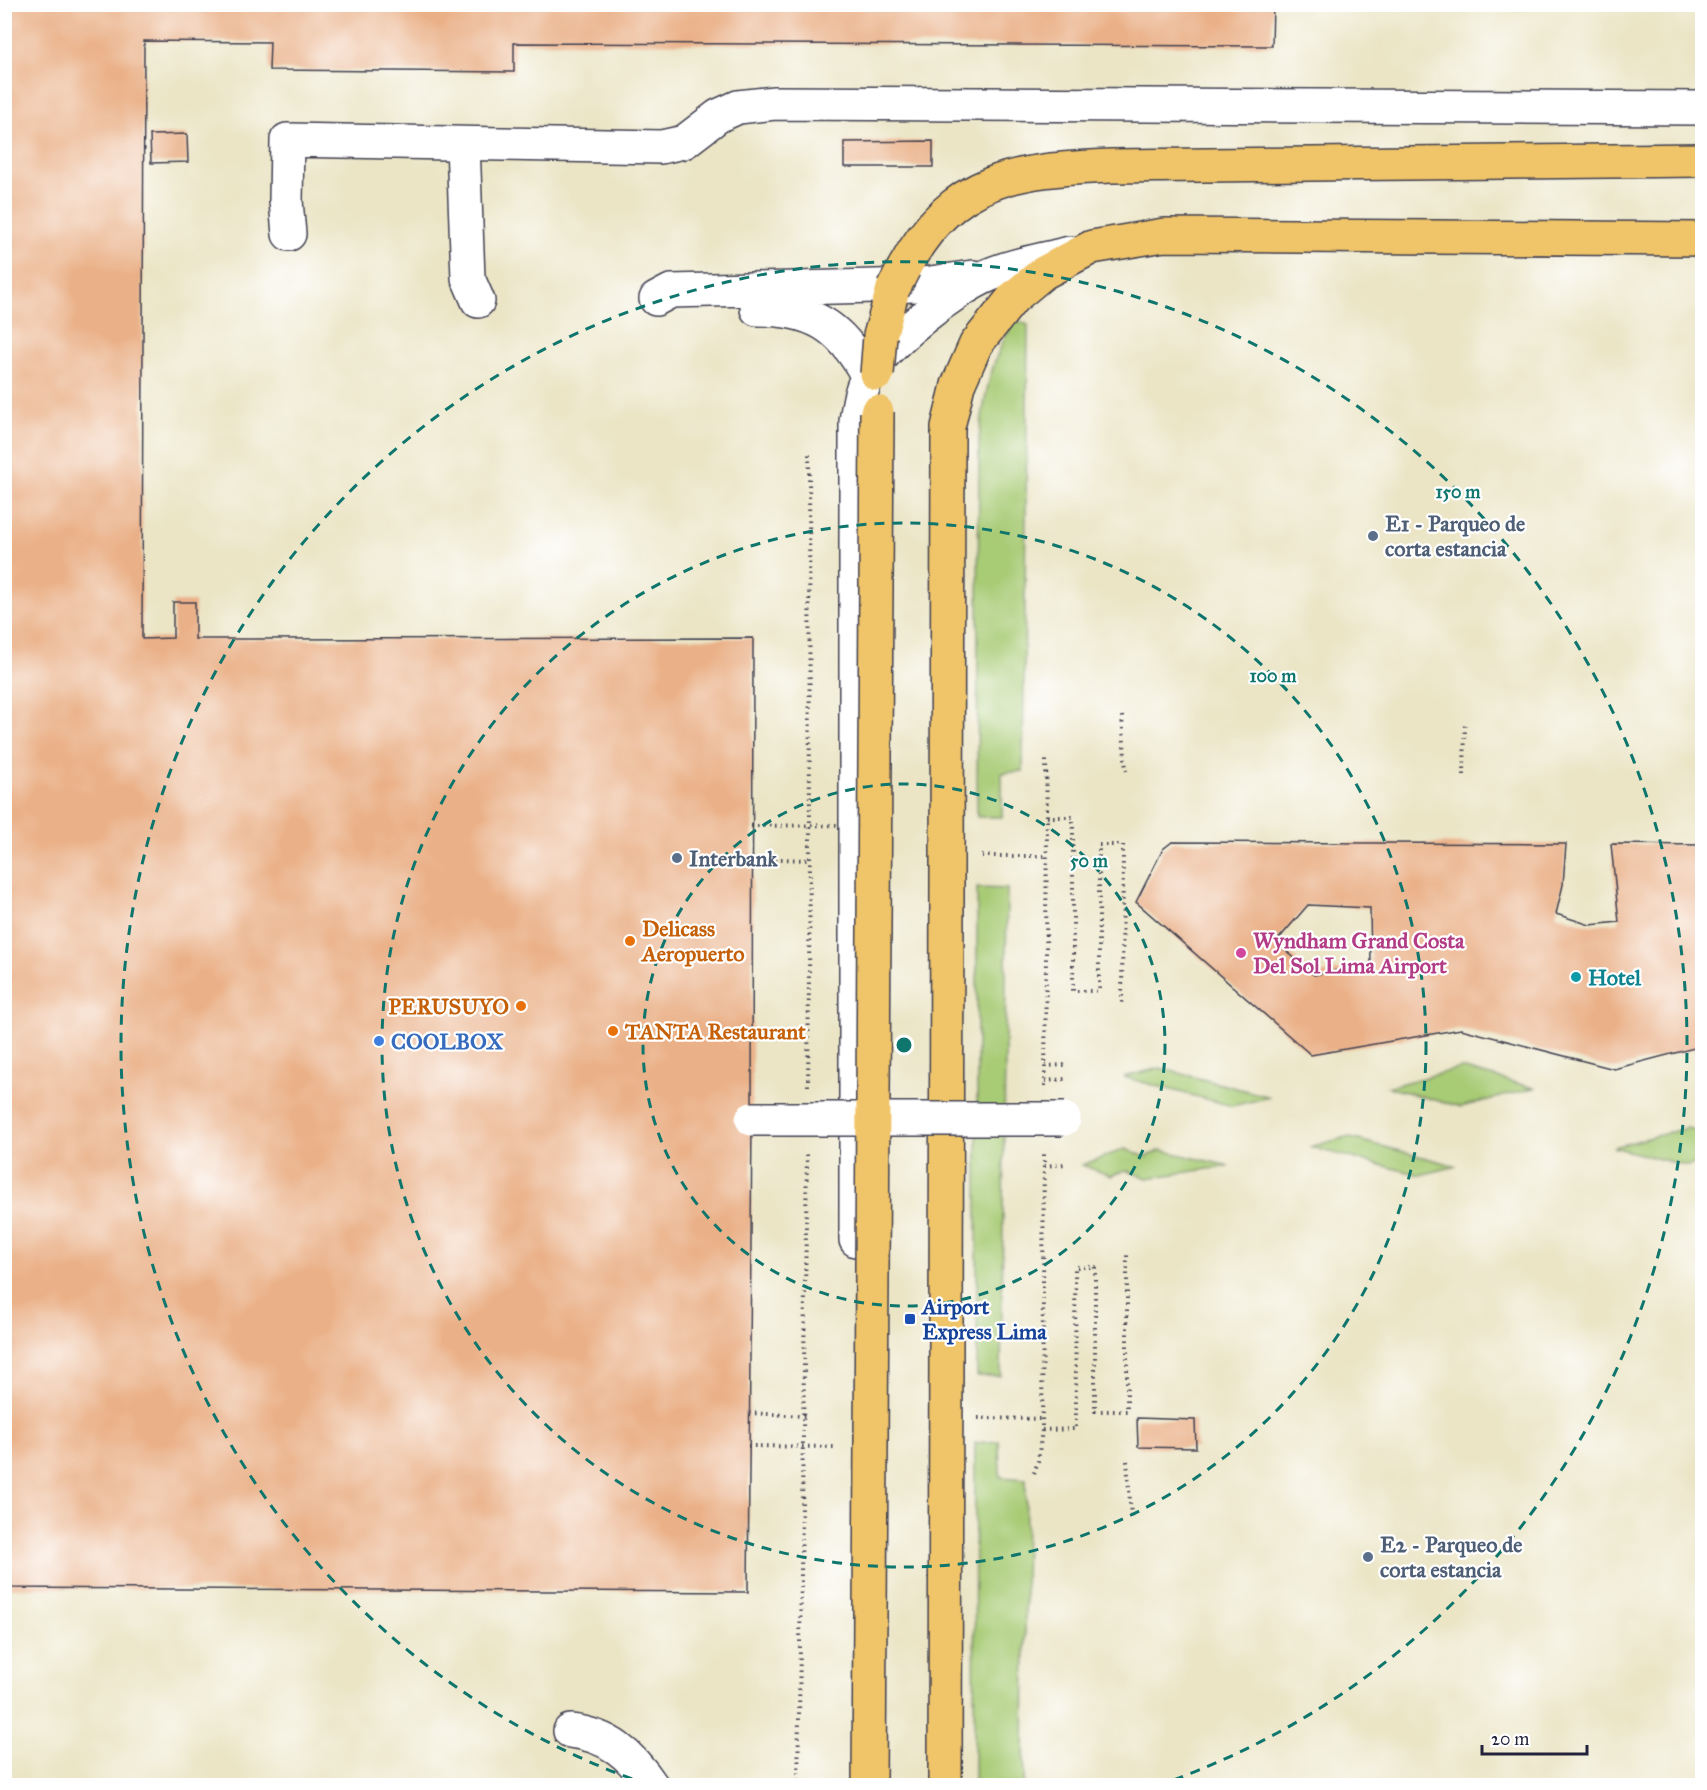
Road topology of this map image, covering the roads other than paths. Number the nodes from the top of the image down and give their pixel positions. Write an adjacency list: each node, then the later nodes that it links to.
1 (1702, 108): 2 (street)
2 (463, 144): 4 (street); 8 (street)
3 (1702, 160): 15 (main road, bridge)
4 (288, 234)
5 (1702, 239): 6 (main road)
6 (1092, 247): 7 (street); 16 (main road)
7 (990, 274): 9 (street); 9 (street)
8 (478, 301)
9 (867, 375): 14 (street)
10 (752, 1119): 11 (street, bridge)
11 (1064, 1119)
12 (570, 1731): 13 (street)
13 (652, 1785)
14 (856, 1785)
15 (869, 1785)
16 (945, 1785)

